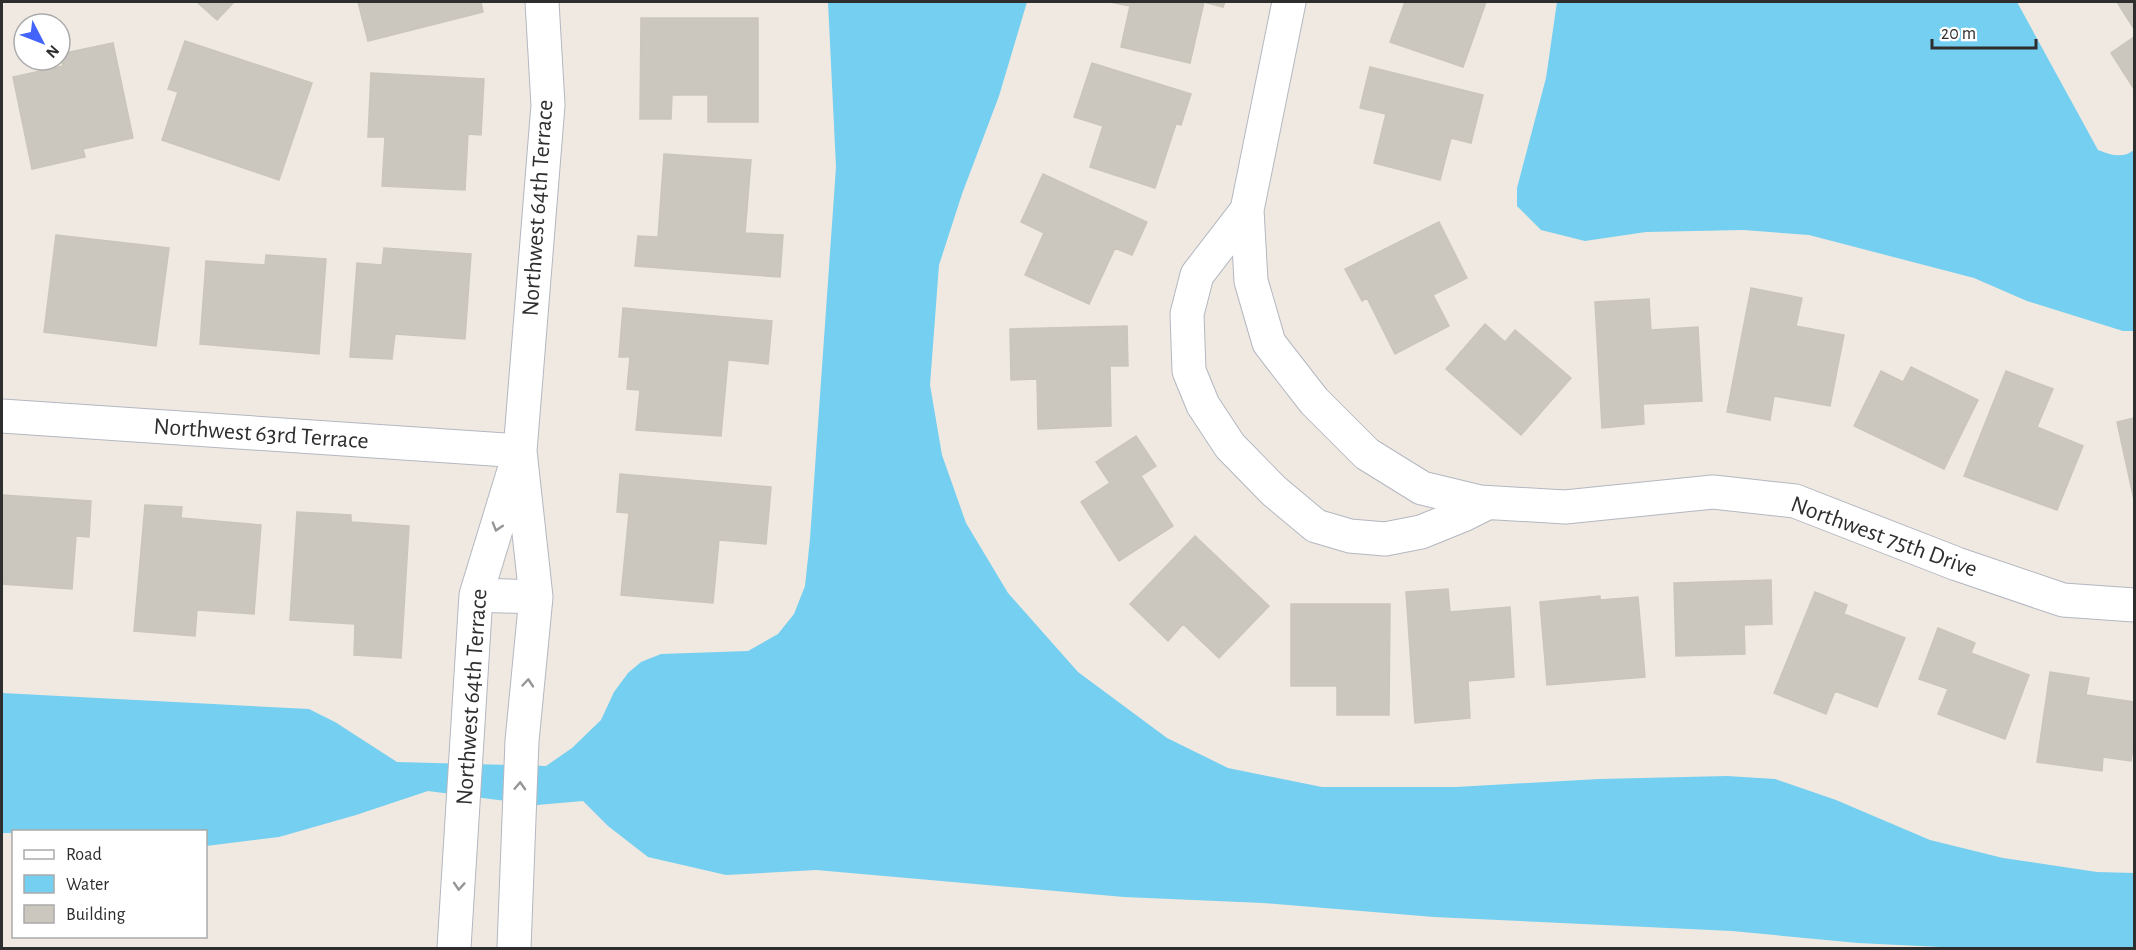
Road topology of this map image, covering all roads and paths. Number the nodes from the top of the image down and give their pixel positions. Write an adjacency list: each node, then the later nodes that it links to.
1 (542, 2): 5 (street, Northwest 64th Terrace)
2 (1289, 2): 3 (street)
3 (1247, 210): 6 (street, Northwest 75th Drive); 6 (street, Northwest 75th Drive)
4 (2, 416): 5 (street, Northwest 63rd Terrace)
5 (519, 451): 7 (street, Northwest 64th Terrace, one-way to 7); 8 (street, Northwest 64th Terrace)
6 (1487, 503): 9 (street, Northwest 75th Drive)
7 (476, 596): 8 (street); 10 (street, Northwest 64th Terrace, one-way to 10)
8 (536, 597): 11 (street, Northwest 64th Terrace, one-way to 8)
9 (2134, 605)
10 (454, 948)
11 (513, 948)

